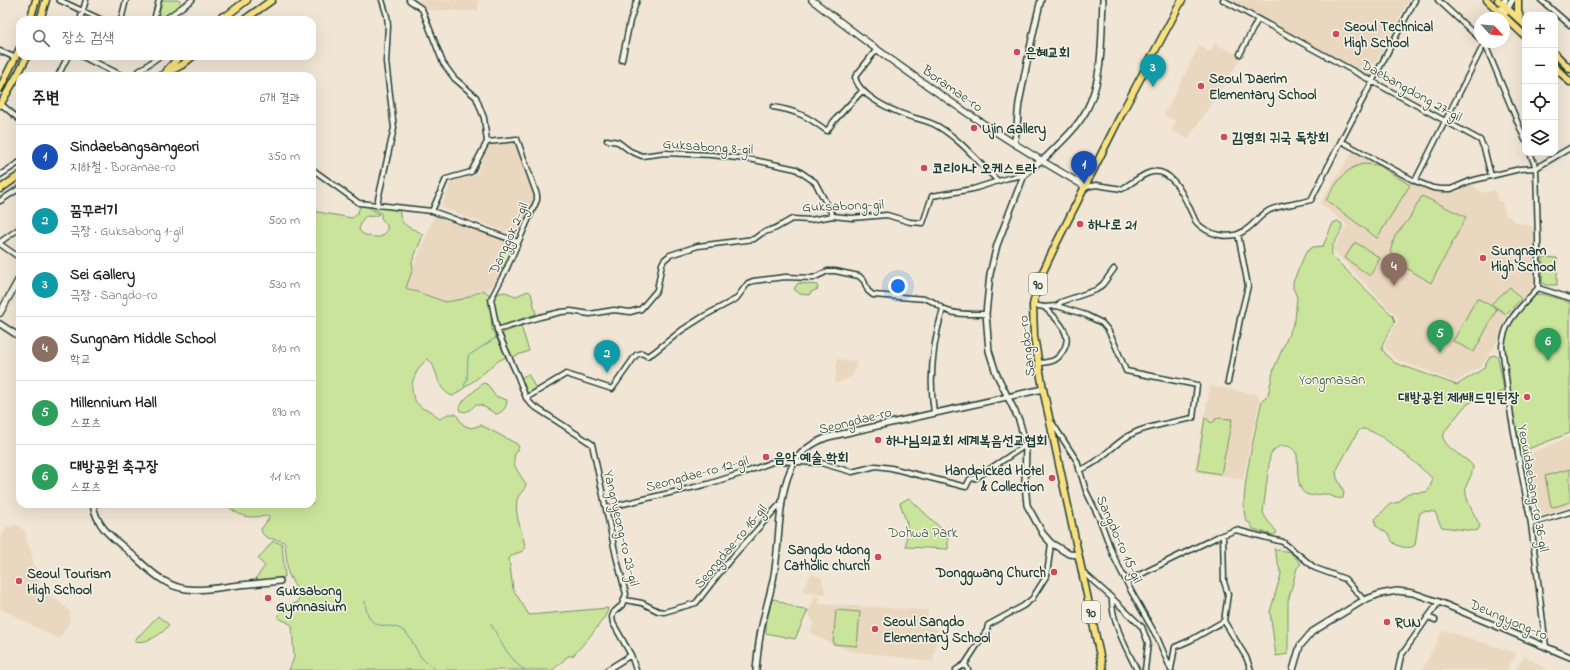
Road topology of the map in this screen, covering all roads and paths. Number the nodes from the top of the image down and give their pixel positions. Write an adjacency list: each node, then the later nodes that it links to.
1 (36, 0): 29 (main road)
2 (46, 0): 30 (main road)
3 (59, 0): 27 (street)
4 (86, 0): 27 (street)
5 (126, 0): 33 (street)
6 (159, 0): 34 (street)
7 (192, 0): 35 (street)
8 (272, 0): 38 (main road)
9 (382, 0): 98 (street)
10 (409, 0): 80 (street)
11 (637, 0): 59 (street)
12 (812, 0): 48 (main road, Boramae-ro)
13 (1041, 0): 81 (street)
14 (1103, 0): 84 (street, Guksabong-gil)
15 (1182, 0): 94 (main road, Sangdo-ro / 90)
16 (1224, 0): 39 (street, Daebangdong 27-gil)
17 (1415, 0): 69 (street)
18 (1438, 0): 44 (street)
19 (1487, 0): 28 (main road)
20 (1498, 0): 25 (main road)
21 (1512, 0): 25 (main road)
22 (1518, 0): 40 (main road)
23 (1541, 0): 43 (street)
24 (245, 1): 26 (main road)
25 (1505, 5): 41 (main road)
26 (234, 9): 36 (street); 37 (main road)
27 (83, 11): 31 (street); 32 (street)
28 (1497, 12)
29 (31, 16)
30 (41, 16)
31 (81, 16)
32 (94, 16)
33 (122, 16)
34 (155, 16)
35 (170, 16)
36 (223, 16)
37 (228, 16)
38 (250, 16)
39 (1258, 19): 50 (street); 69 (street, Daebangdong 27-gil)
40 (1522, 22)
41 (1522, 23)
42 (1510, 24): 45 (main road)
43 (1570, 25)
44 (1474, 33)
45 (1522, 34)
46 (1481, 48): 76 (street)
47 (1487, 48): 77 (street)
48 (877, 49): 72 (street); 81 (main road, Boramae-ro)
49 (0, 51): 52 (street)
50 (1240, 54)
51 (1558, 57): 61 (main road)
52 (16, 58): 71 (main road)
53 (24, 60): 62 (main road)
54 (66, 60): 63 (street)
55 (90, 60): 64 (street)
56 (154, 60): 65 (street)
57 (176, 60): 66 (main road)
58 (188, 60): 67 (main road)
59 (622, 60)
60 (1558, 69): 70 (main road)
61 (1570, 69)
62 (19, 72)
63 (60, 72)
64 (114, 72)
65 (138, 72)
66 (164, 72)
67 (166, 72)
68 (16, 77): 73 (main road)
69 (1372, 82): 76 (street, Daebangdong 27-gil); 79 (street)
70 (1570, 82)
71 (0, 88)
72 (863, 90): 74 (street); 92 (street)
73 (0, 105): 75 (street)
74 (773, 107)
75 (16, 117)
76 (1445, 122): 90 (street, Daebangdong 27-gil); 93 (street)
77 (1522, 133)
78 (608, 140): 100 (street, Guksabong 8-gil)
79 (1341, 141): 93 (street); 102 (street)
80 (487, 142): 99 (street); 103 (street, Danggok 2-gil)
81 (1014, 144): 84 (main road, Boramae-ro)
82 (1570, 148): 86 (street)
83 (1531, 156): 86 (street)
84 (1040, 161): 89 (street, Guksabong-gil); 94 (main road, Boramae-ro)
85 (16, 165): 88 (street)
86 (1536, 168): 90 (street); 108 (street)
87 (316, 173): 98 (street)
88 (0, 175)
89 (1024, 175): 92 (street, Guksabong-gil); 115 (street)
90 (1491, 176): 93 (street)
91 (16, 178): 95 (main road)
92 (998, 181): 100 (street, Guksabong-gil)
93 (1415, 181)
94 (1086, 187): 102 (street); 110 (main road, Sangdo-ro / 90)
95 (0, 189)
96 (16, 191): 97 (street)
97 (0, 201)
98 (377, 204): 99 (street)
99 (432, 211): 103 (street)
100 (833, 216): 117 (street, Guksabong-gil)
101 (16, 231): 104 (street)
102 (1238, 234): 120 (street)
103 (518, 242): 117 (street, Danggok 2-gil)
104 (0, 243): 105 (street)
105 (16, 255)
106 (1114, 269): 111 (street)
107 (16, 284): 114 (main road)
108 (1538, 288): 109 (street); 133 (street, Yeouidaebang-ro 36-gil)
109 (1570, 298)
110 (1033, 306): 112 (street); 119 (main road, Sangdo-ro / 90)
111 (1057, 306): 112 (street); 128 (street)
112 (1044, 307): 119 (street)
113 (943, 309): 115 (street); 123 (street); 124 (street)
114 (0, 313)
115 (986, 314): 122 (street)
116 (0, 324): 118 (street)
117 (497, 330): 123 (street)
118 (16, 334)
119 (1039, 363): 121 (main road, Sangdo-ro / 90)
120 (1228, 382)
121 (1043, 389): 122 (street, Seongdae-ro); 125 (main road, Sangdo-ro / 90)
122 (1009, 396): 124 (street, Seongdae-ro); 126 (street)
123 (526, 398): 131 (street, Yangnyeong-ro 23-gil)
124 (934, 413): 127 (street, Seongdae-ro)
125 (1049, 418): 128 (street, Sangdo-ro 15-gil); 136 (main road, Sangdo-ro / 90)
126 (1026, 445): 127 (street, Seongdae-ro 12-gil); 135 (street)
127 (794, 462): 129 (street, Seongdae-ro); 131 (street, Seongdae-ro 12-gil)
128 (1079, 470): 138 (street, Sangdo-ro 15-gil)
129 (782, 505): 141 (street, Seongdae-ro 16-gil); 155 (street, Seongdae-ro)
130 (94, 508): 139 (street)
131 (606, 508): 141 (street, Yangnyeong-ro 23-gil)
132 (1570, 512): 133 (street)
133 (1531, 524): 149 (street, Yeouidaebang-ro 36-gil)
134 (1223, 535): 138 (street); 142 (street); 147 (street)
135 (1051, 543): 136 (street); 152 (street)
136 (1079, 555): 137 (main road, Sangdo-ro / 90)
137 (1083, 572): 140 (street); 158 (main road, Sangdo-ro / 90)
138 (1127, 581): 144 (street, Sangdo-ro 15-gil)
139 (280, 582)
140 (1112, 598): 148 (street); 159 (street)
141 (625, 600): 150 (street, Yangnyeong-ro 23-gil)
142 (1364, 600): 143 (street, Deungyong-ro); 163 (street, Deungyong-ro)
143 (1439, 602): 145 (street); 149 (street, Deungyong-ro)
144 (1145, 617): 148 (street); 161 (street, Sangdo-ro 15-gil)
145 (1428, 617): 146 (street); 164 (street)
146 (1435, 620)
147 (1224, 621): 161 (street); 162 (street)
148 (1138, 622): 160 (street)
149 (1546, 647): 151 (street, Deungyong-ro)
150 (631, 655): 153 (street); 154 (street, Yangnyeong-ro 23-gil)
151 (1570, 657)
152 (965, 664): 156 (street); 157 (street)
153 (607, 670)
154 (636, 670)
155 (756, 670)
156 (956, 670)
157 (968, 670)
158 (1103, 670)
159 (1137, 670)
160 (1145, 670)
161 (1171, 670)
162 (1251, 670)
163 (1293, 670)
164 (1398, 670)

